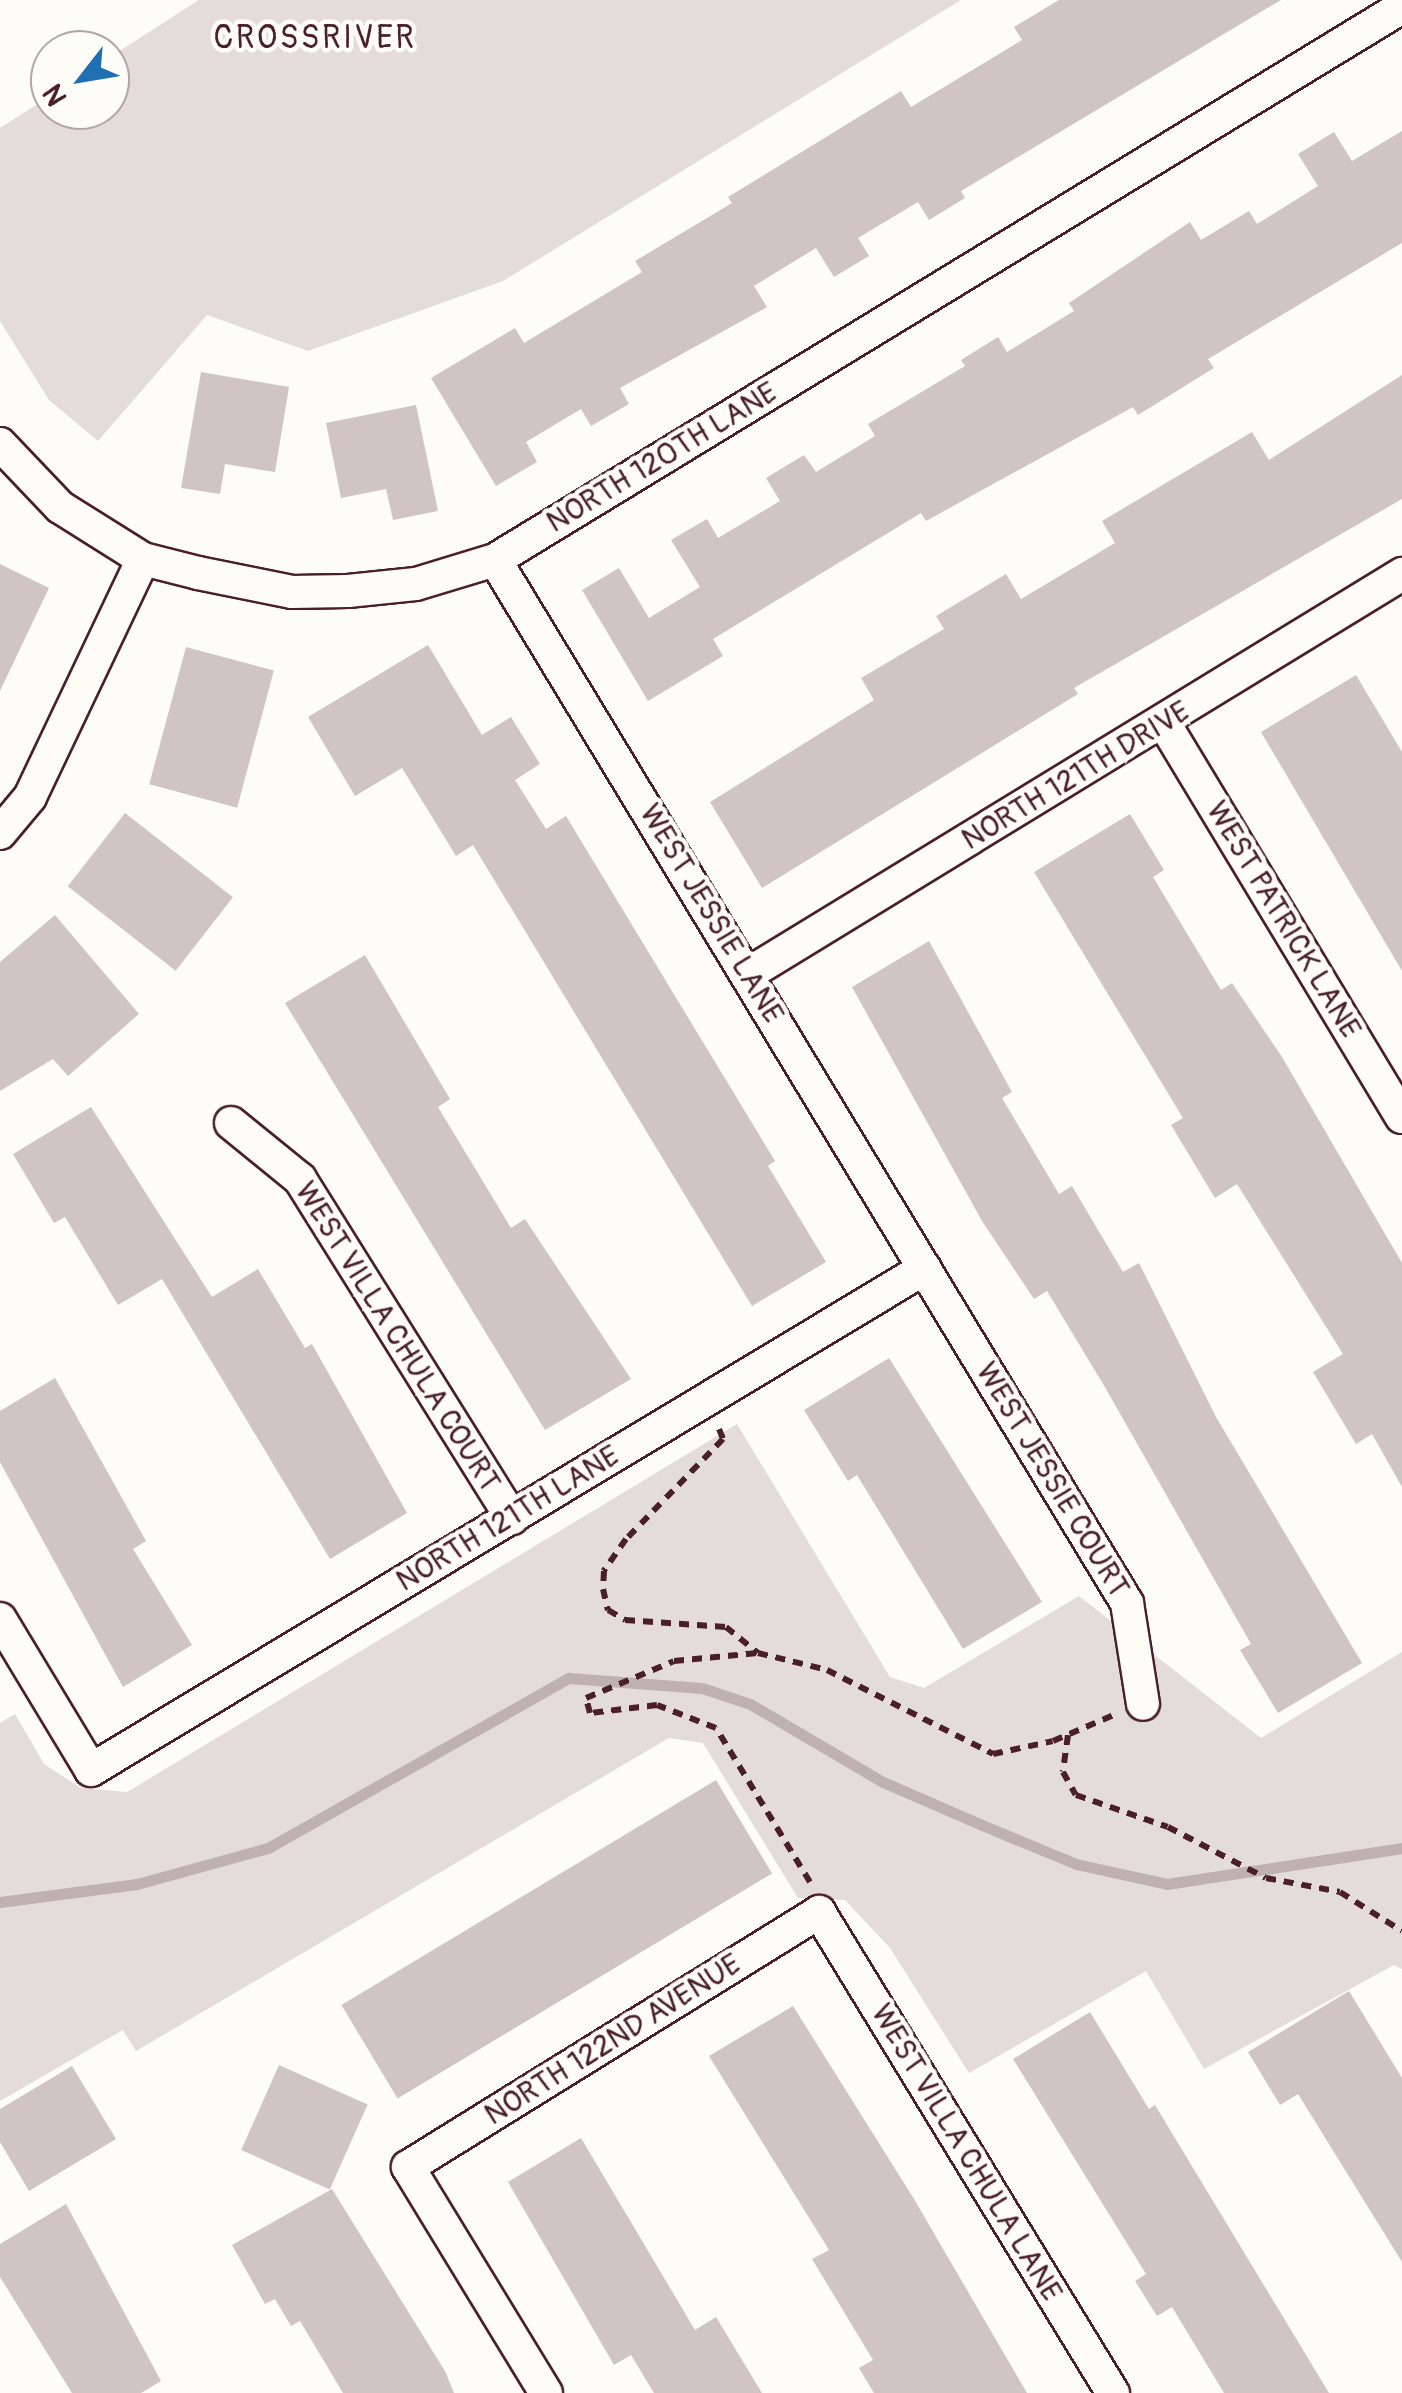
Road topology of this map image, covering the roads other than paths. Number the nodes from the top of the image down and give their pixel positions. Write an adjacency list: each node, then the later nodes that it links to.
1 (1402, 7): 4 (street, NORTH 120TH LANE)
2 (0, 444): 3 (street)
3 (143, 559): 4 (street, NORTH 120TH LANE); 7 (street)
4 (495, 560): 8 (street, WEST JESSIE LANE)
5 (1402, 574): 6 (street, NORTH 121TH DRIVE)
6 (1164, 722): 8 (street, NORTH 121TH DRIVE); 9 (street, WEST PATRICK LANE)
7 (0, 833)
8 (748, 974): 11 (street, WEST JESSIE LANE)
9 (1402, 1117)
10 (231, 1123): 12 (street, WEST VILLA CHULA COURT)
11 (926, 1268): 12 (street, NORTH 121TH LANE); 14 (street, WEST JESSIE COURT)
12 (512, 1518): 13 (street, NORTH 121TH LANE)
13 (0, 1619)
14 (1143, 1704)
15 (819, 1912): 16 (street, NORTH 122ND AVENUE); 17 (street, WEST VILLA CHULA LANE)
16 (546, 2393)
17 (1113, 2393)

